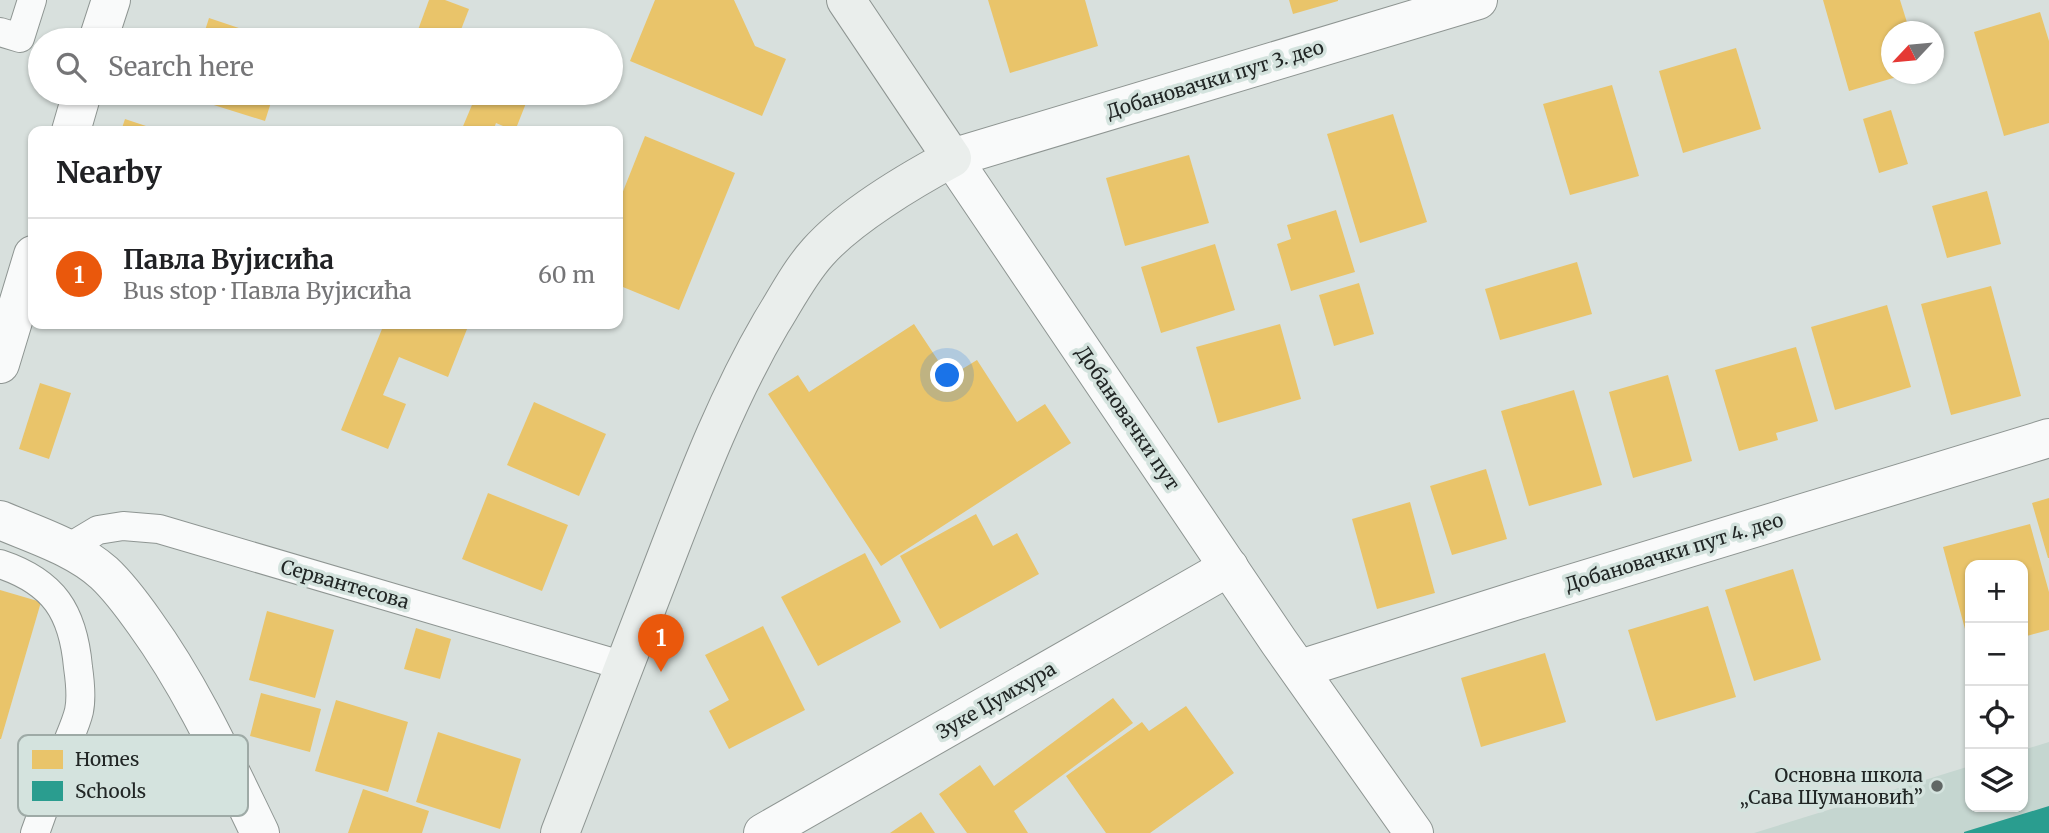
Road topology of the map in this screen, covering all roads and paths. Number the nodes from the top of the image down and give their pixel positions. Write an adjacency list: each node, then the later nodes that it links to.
1 (32, 0): 6 (lane)
2 (111, 0): 5 (street)
3 (846, 0): 9 (street, Добановачки пут)
4 (1478, 0): 9 (street, Добановачки пут 3. део)
5 (102, 28)
6 (0, 32)
7 (79, 105): 8 (street)
8 (72, 126)
9 (953, 158): 16 (street, Добановачки пут); 17 (street)
10 (28, 272): 11 (street)
11 (0, 364)
12 (2049, 438): 18 (street, Добановачки пут 4. део)
13 (0, 520): 14 (street)
14 (68, 548): 17 (lane, Сервантесова); 20 (street)
15 (0, 564): 19 (lane)
16 (1229, 567): 18 (street, Добановачки пут); 26 (street, Зуке Џумхура)
17 (624, 666): 25 (street)
18 (1300, 669): 27 (street, Добановачки пут)
19 (70, 735)
20 (212, 735)
21 (248, 808): 24 (street)
22 (41, 816): 23 (lane)
23 (35, 833)
24 (260, 833)
25 (560, 833)
26 (763, 833)
27 (1414, 833)

